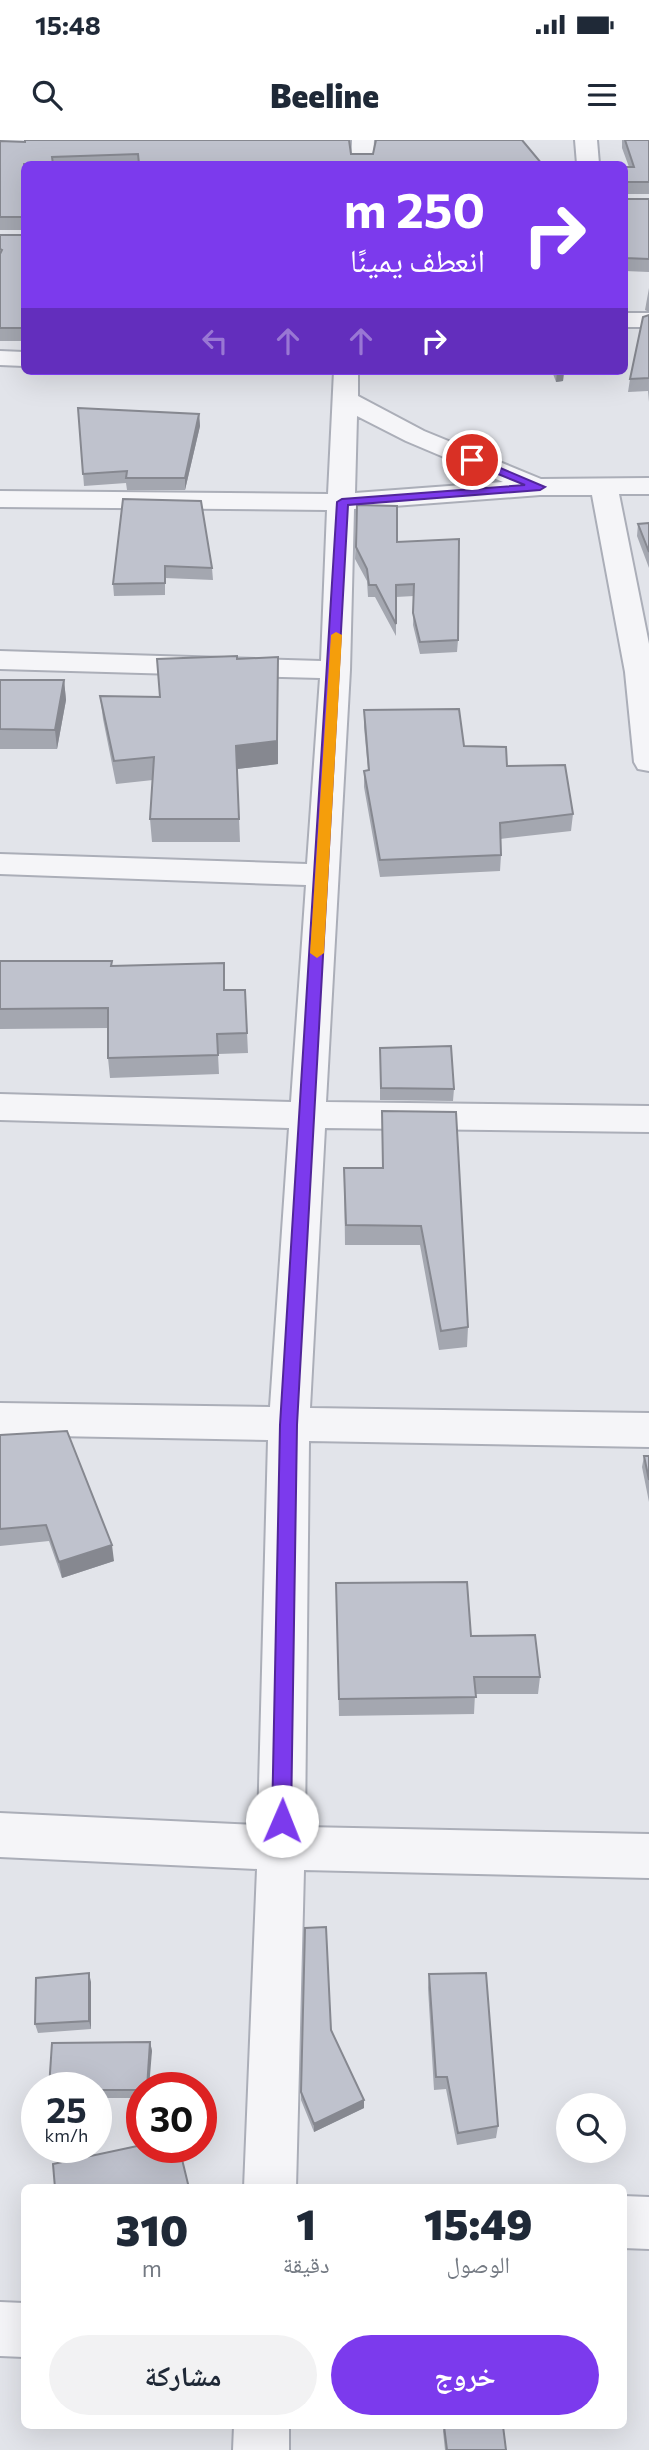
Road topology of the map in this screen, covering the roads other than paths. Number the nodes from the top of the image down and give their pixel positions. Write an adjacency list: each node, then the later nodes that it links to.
1 (347, 140): 2 (street)
2 (363, 140): 4 (street)
3 (586, 140): 5 (street)
4 (362, 161)
5 (588, 161)
6 (628, 320): 7 (street)
7 (649, 320)
8 (0, 358): 9 (street)
9 (21, 359)
10 (346, 386): 12 (street); 15 (street)
11 (649, 486): 13 (street)
12 (540, 487): 13 (street); 15 (street)
13 (604, 487): 18 (street)
14 (0, 499): 15 (street)
15 (342, 502): 17 (street)
16 (0, 660): 17 (street)
17 (335, 670): 21 (street)
18 (645, 673): 19 (street)
19 (649, 762)
20 (0, 864): 21 (street)
21 (321, 875): 23 (street)
22 (0, 1107): 23 (street)
23 (307, 1115): 24 (street); 26 (street)
24 (649, 1119)
25 (0, 1419): 26 (street)
26 (289, 1425): 27 (street); 29 (street)
27 (649, 1430)
28 (0, 1835): 29 (street)
29 (281, 1848): 30 (street); 31 (street)
30 (649, 1856)
31 (270, 2184)
32 (627, 2222): 33 (street)
33 (649, 2223)
34 (0, 2329): 35 (street)
35 (21, 2330)
36 (262, 2429): 37 (street)
37 (261, 2450)

